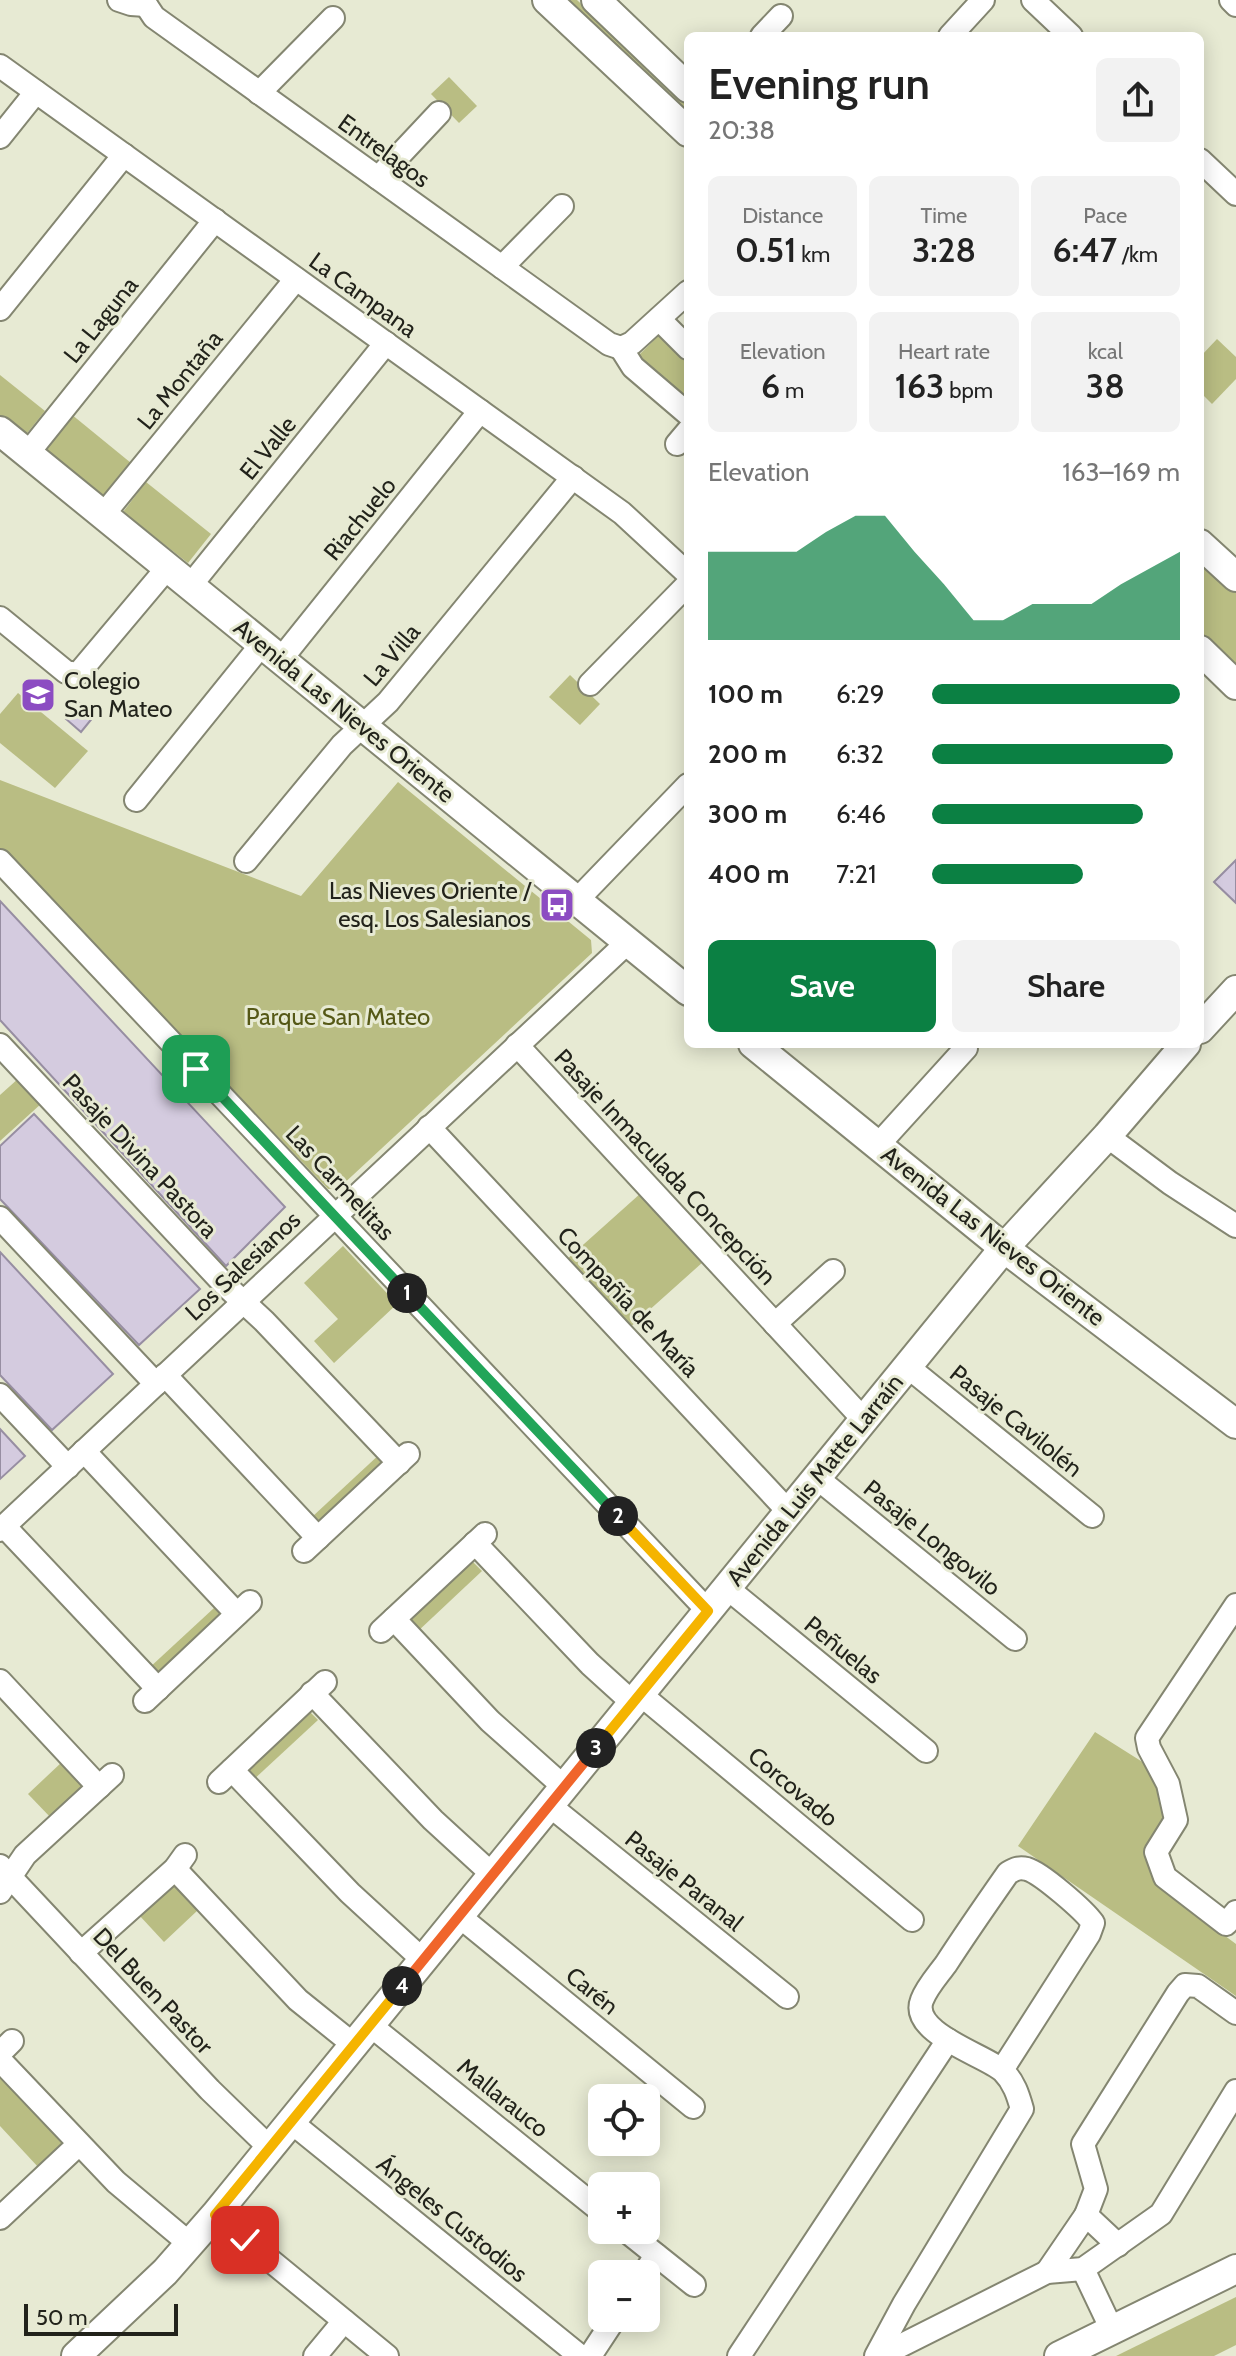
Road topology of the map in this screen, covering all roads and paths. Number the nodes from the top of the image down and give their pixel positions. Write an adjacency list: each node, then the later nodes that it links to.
1 (119, 0): 7 (street, Entrelagos)
2 (547, 0): 19 (street)
3 (983, 0): 12 (street)
4 (1033, 0): 13 (street)
5 (1231, 0): 8 (street)
6 (599, 1): 15 (street)
7 (147, 3): 17 (street, Entrelagos)
8 (1236, 5)
9 (781, 16): 11 (street)
10 (333, 18): 17 (street)
11 (766, 32)
12 (954, 32)
13 (1067, 32)
14 (0, 66): 16 (street, La Campana)
15 (684, 84)
16 (36, 92): 20 (street); 21 (street, La Campana)
17 (259, 93): 23 (street, Entrelagos)
18 (439, 113): 23 (street)
19 (684, 128)
20 (0, 137)
21 (124, 155): 26 (street, La Campana); 30 (street)
22 (1204, 164): 24 (street)
23 (378, 178): 27 (street, Entrelagos)
24 (1236, 194)
25 (562, 206): 27 (street)
26 (215, 220): 28 (street, La Campana); 38 (street, La Laguna)
27 (502, 267): 34 (street, Entrelagos)
28 (296, 279): 32 (street, La Campana); 40 (street, La Montaña)
29 (684, 296): 31 (street)
30 (0, 309)
31 (659, 319): 33 (street); 34 (street)
32 (386, 343): 35 (street, La Campana); 45 (street, El Valle)
33 (684, 344)
34 (621, 348): 36 (street, Entrelagos)
35 (480, 411): 39 (street, La Campana); 48 (street, Riachuelo)
36 (684, 411)
37 (0, 431): 38 (street, Avenida Las Nieves Oriente)
38 (28, 453): 40 (street, Avenida Las Nieves Oriente)
39 (573, 477): 44 (street, La Campana); 52 (street, La Villa)
40 (103, 515): 43 (street, Avenida Las Nieves Oriente)
41 (1204, 547): 42 (street)
42 (1232, 566)
43 (168, 567): 45 (street, Avenida Las Nieves Oriente); 47 (street)
44 (684, 570)
45 (190, 586): 48 (street, Avenida Las Nieves Oriente)
46 (684, 588): 50 (street)
47 (0, 618)
48 (271, 652): 52 (street, Avenida Las Nieves Oriente); 54 (street, Riachuelo)
49 (1204, 654): 51 (street)
50 (590, 684)
51 (1236, 685)
52 (362, 726): 56 (street, La Villa); 57 (street, Avenida Las Nieves Oriente)
53 (684, 789): 57 (street)
54 (136, 800)
55 (0, 861): 70 (street, Las Carmelitas)
56 (246, 861)
57 (577, 900): 58 (street, Avenida Las Nieves Oriente)
58 (628, 942): 59 (street, Avenida Las Nieves Oriente); 63 (street, Los Salesianos)
59 (684, 988)
60 (1236, 990): 61 (street)
61 (1204, 1025)
62 (0, 1045): 75 (street, Pasaje Divina Pastora)
63 (517, 1045): 67 (street, Los Salesianos); 76 (street, Pasaje Inmaculada Concepción)
64 (766, 1048): 69 (street, Avenida Las Nieves Oriente)
65 (966, 1048): 69 (street)
66 (1177, 1048): 68 (street, Avenida Luis Matte Larraín)
67 (429, 1127): 70 (street, Los Salesianos); 84 (street, Compañía de María)
68 (1107, 1136): 72 (street); 73 (street, Avenida Luis Matte Larraín)
69 (878, 1145): 73 (street, Avenida Las Nieves Oriente)
70 (335, 1216): 75 (street, Los Salesianos); 89 (street, Las Carmelitas)
71 (0, 1218): 78 (street)
72 (1233, 1220)
73 (1004, 1248): 77 (street, Avenida Luis Matte Larraín); 81 (street, Avenida Las Nieves Oriente)
74 (833, 1271): 76 (street, Pasaje Inmaculada Concepción)
75 (244, 1302): 78 (street, Los Salesianos); 78 (street, Pasaje Divina Pastora)
76 (775, 1324): 80 (street, Pasaje Inmaculada Concepción)
77 (908, 1367): 80 (street, Avenida Luis Matte Larraín); 85 (street, Pasaje Cavilolén)
78 (160, 1380): 82 (street, Los Salesianos)
79 (0, 1395): 82 (street)
80 (864, 1420): 83 (street, Avenida Luis Matte Larraín)
81 (1236, 1424)
82 (76, 1459): 86 (street, Los Salesianos); 86 (street)
83 (817, 1478): 84 (street, Avenida Luis Matte Larraín); 91 (street, Pasaje Longovilo)
84 (789, 1512): 87 (street, Avenida Luis Matte Larraín)
85 (1092, 1516)
86 (2, 1528)
87 (727, 1588): 89 (street, Avenida Luis Matte Larraín); 94 (street, Peñuelas)
88 (1236, 1605): 98 (street)
89 (708, 1611): 93 (street, Avenida Luis Matte Larraín)
90 (388, 1625): 93 (street, Corcovado); 95 (street, Pasaje Paranal)
91 (1015, 1639)
92 (0, 1681): 97 (street)
93 (637, 1698): 95 (street, Avenida Luis Matte Larraín); 100 (street, Corcovado)
94 (926, 1751)
95 (557, 1796): 96 (street, Avenida Luis Matte Larraín); 103 (street, Pasaje Paranal)
96 (493, 1875): 99 (street, Avenida Luis Matte Larraín); 102 (street)
97 (3, 1878): 101 (street, Del Buen Pastor)
98 (1236, 1912)
99 (459, 1916): 102 (street, Avenida Luis Matte Larraín); 110 (street, Carén)
100 (912, 1920)
101 (81, 1953): 105 (street, Mallarauco); 113 (street, Del Buen Pastor)
102 (423, 1960): 105 (street, Avenida Luis Matte Larraín)
103 (787, 1997)
104 (1236, 2013): 116 (street)
105 (362, 2035): 111 (street, Avenida Luis Matte Larraín); 114 (street, Mallarauco)
106 (948, 2040): 108 (street); 108 (street); 135 (street)
107 (4, 2051): 112 (street)
108 (1002, 2070): 125 (street)
109 (1236, 2091): 119 (street)
110 (693, 2107)
111 (291, 2122): 113 (street, Avenida Luis Matte Larraín); 133 (street, Ángeles Custodios)
112 (79, 2144): 117 (street); 118 (street)
113 (270, 2148): 115 (street, Avenida Luis Matte Larraín)
114 (588, 2202)
115 (215, 2215): 118 (street, Avenida Luis Matte Larraín); 126 (street)
116 (1086, 2215): 119 (street); 123 (street)
117 (0, 2218)
118 (190, 2244): 130 (street, Avenida Luis Matte Larraín)
119 (1118, 2245): 120 (street)
120 (1083, 2269): 123 (street); 127 (street)
121 (1236, 2269): 127 (street)
122 (660, 2270): 124 (street)
123 (1047, 2272): 129 (street)
124 (694, 2285)
125 (904, 2304): 129 (street); 136 (street)
126 (344, 2321): 131 (street); 132 (street)
127 (1112, 2330): 137 (street)
128 (606, 2332): 134 (street)
129 (915, 2345): 136 (street)
130 (76, 2356)
131 (315, 2356)
132 (387, 2356)
133 (580, 2356)
134 (590, 2356)
135 (739, 2356)
136 (878, 2356)
137 (1059, 2356)

